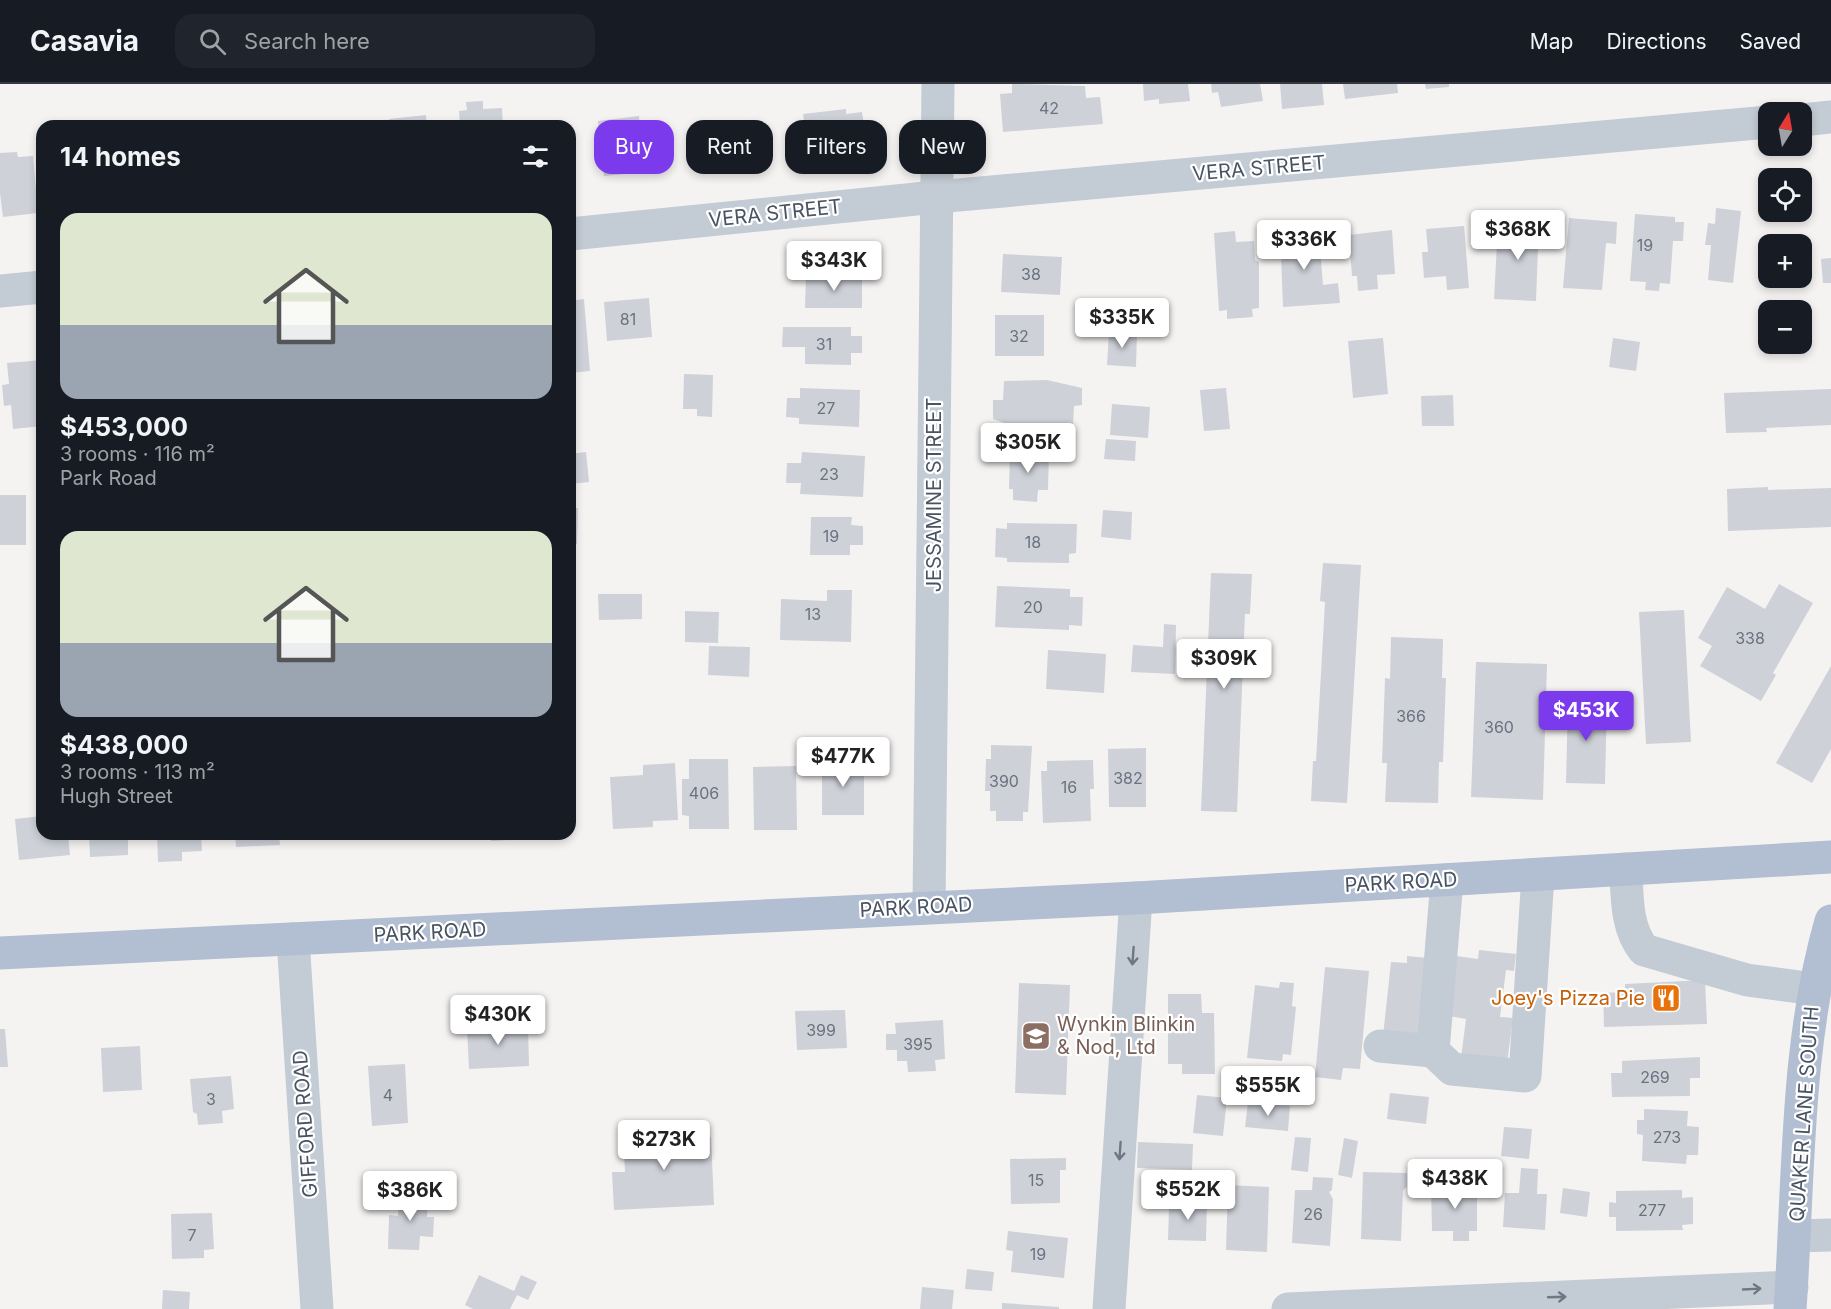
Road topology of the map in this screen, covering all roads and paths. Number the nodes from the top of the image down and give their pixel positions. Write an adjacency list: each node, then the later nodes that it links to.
1 (938, 84): 5 (street, JESSAMINE STREET)
2 (1831, 117): 3 (street)
3 (1812, 119)
4 (1758, 124): 5 (street, VERA STREET)
5 (936, 197): 6 (street, VERA STREET); 14 (street, JESSAMINE STREET)
6 (576, 233)
7 (36, 288): 8 (street)
8 (0, 291)
9 (1831, 857): 10 (main road, PARK ROAD)
10 (1626, 869): 11 (main road, PARK ROAD); 18 (street)
11 (1538, 874): 12 (main road, PARK ROAD); 20 (street)
12 (1446, 880): 13 (main road, PARK ROAD); 20 (street)
13 (1136, 898): 14 (main road, PARK ROAD); 25 (street, one-way to 25)
14 (930, 906): 16 (main road, PARK ROAD)
15 (1831, 921): 18 (main road, QUAKER LANE SOUTH)
16 (293, 939): 17 (main road, PARK ROAD); 24 (street, GIFFORD ROAD)
17 (0, 953)
18 (1814, 989): 22 (main road, QUAKER LANE SOUTH)
19 (1380, 1046): 20 (street)
20 (1433, 1051)
21 (1831, 1235): 22 (street)
22 (1795, 1236): 23 (main road, QUAKER LANE SOUTH)
23 (1791, 1298): 26 (street, one-way to 23)
24 (317, 1309)
25 (1109, 1309)
26 (1288, 1309)

